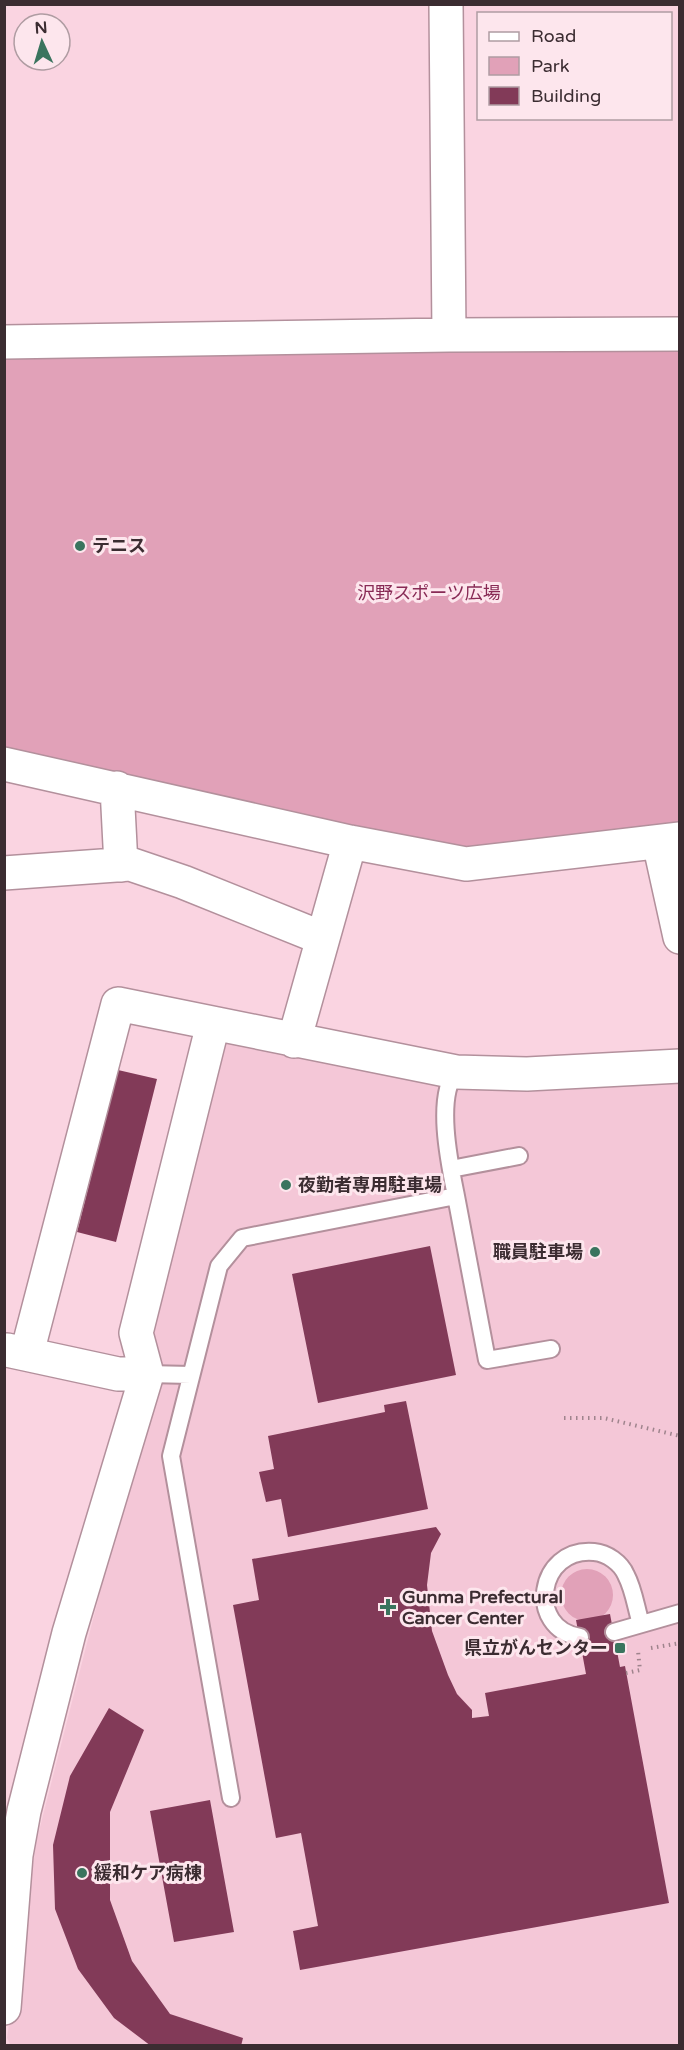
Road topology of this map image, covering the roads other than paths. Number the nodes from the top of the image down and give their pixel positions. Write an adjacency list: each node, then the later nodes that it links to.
1 (446, 4): 3 (street)
2 (680, 334): 3 (street)
3 (448, 335): 4 (street)
4 (4, 342)
5 (4, 764): 6 (street)
6 (117, 788): 8 (street); 9 (street)
7 (669, 840): 8 (street); 11 (street)
8 (350, 842): 12 (street)
9 (121, 865): 10 (street); 12 (street)
10 (4, 873)
11 (680, 937)
12 (322, 938): 14 (street)
13 (213, 1024): 14 (street); 21 (street); 22 (street)
14 (294, 1041): 16 (street)
15 (680, 1066): 16 (street)
16 (456, 1072): 18 (lane)
17 (519, 1156): 18 (lane)
18 (451, 1168): 19 (lane)
19 (456, 1196): 20 (lane); 23 (lane)
20 (551, 1349)
21 (16, 1351): 22 (street)
22 (147, 1374): 23 (lane); 29 (street)
23 (191, 1375): 28 (lane)
24 (680, 1612): 25 (lane)
25 (641, 1624): 26 (lane); 27 (lane)
26 (614, 1632)
27 (580, 1636)
28 (231, 1798)
29 (4, 2008)

